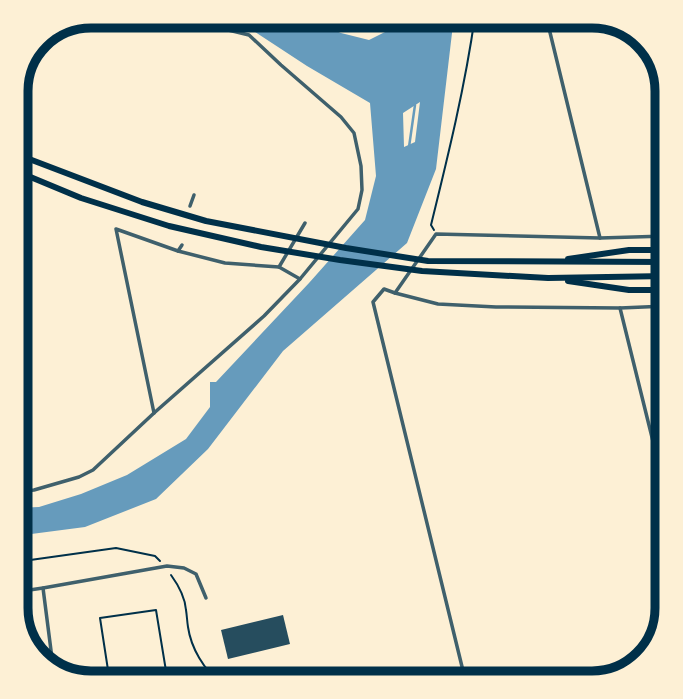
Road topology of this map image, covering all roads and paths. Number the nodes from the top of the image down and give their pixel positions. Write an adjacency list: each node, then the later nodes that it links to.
1 (220, 28): 20 (street)
2 (473, 28): 9 (path)
3 (548, 28): 11 (street)
4 (28, 158): 15 (highway)
5 (28, 176): 19 (highway)
6 (194, 195): 7 (street)
7 (190, 206)
8 (305, 223): 17 (street)
9 (436, 234): 11 (street); 22 (street)
10 (655, 236): 11 (street)
11 (600, 238)
12 (182, 245): 14 (street)
13 (655, 250): 15 (highway)
14 (178, 251): 17 (street); 25 (street)
15 (545, 262): 16 (highway)
16 (655, 262)
17 (279, 267): 20 (street)
18 (655, 276): 19 (highway)
19 (548, 278): 21 (highway)
20 (300, 279): 25 (street)
21 (655, 290)
22 (395, 293): 24 (street); 38 (street)
23 (655, 307): 24 (street)
24 (620, 308): 26 (street)
25 (154, 413): 27 (street)
26 (655, 449)
27 (28, 490)
28 (28, 560): 29 (path)
29 (160, 561)
30 (171, 575): 37 (path)
31 (43, 588): 32 (street); 33 (street); 34 (street)
32 (28, 590)
33 (206, 598)
34 (52, 657)
35 (108, 671): 36 (path)
36 (166, 671)
37 (210, 671)
38 (463, 671)

